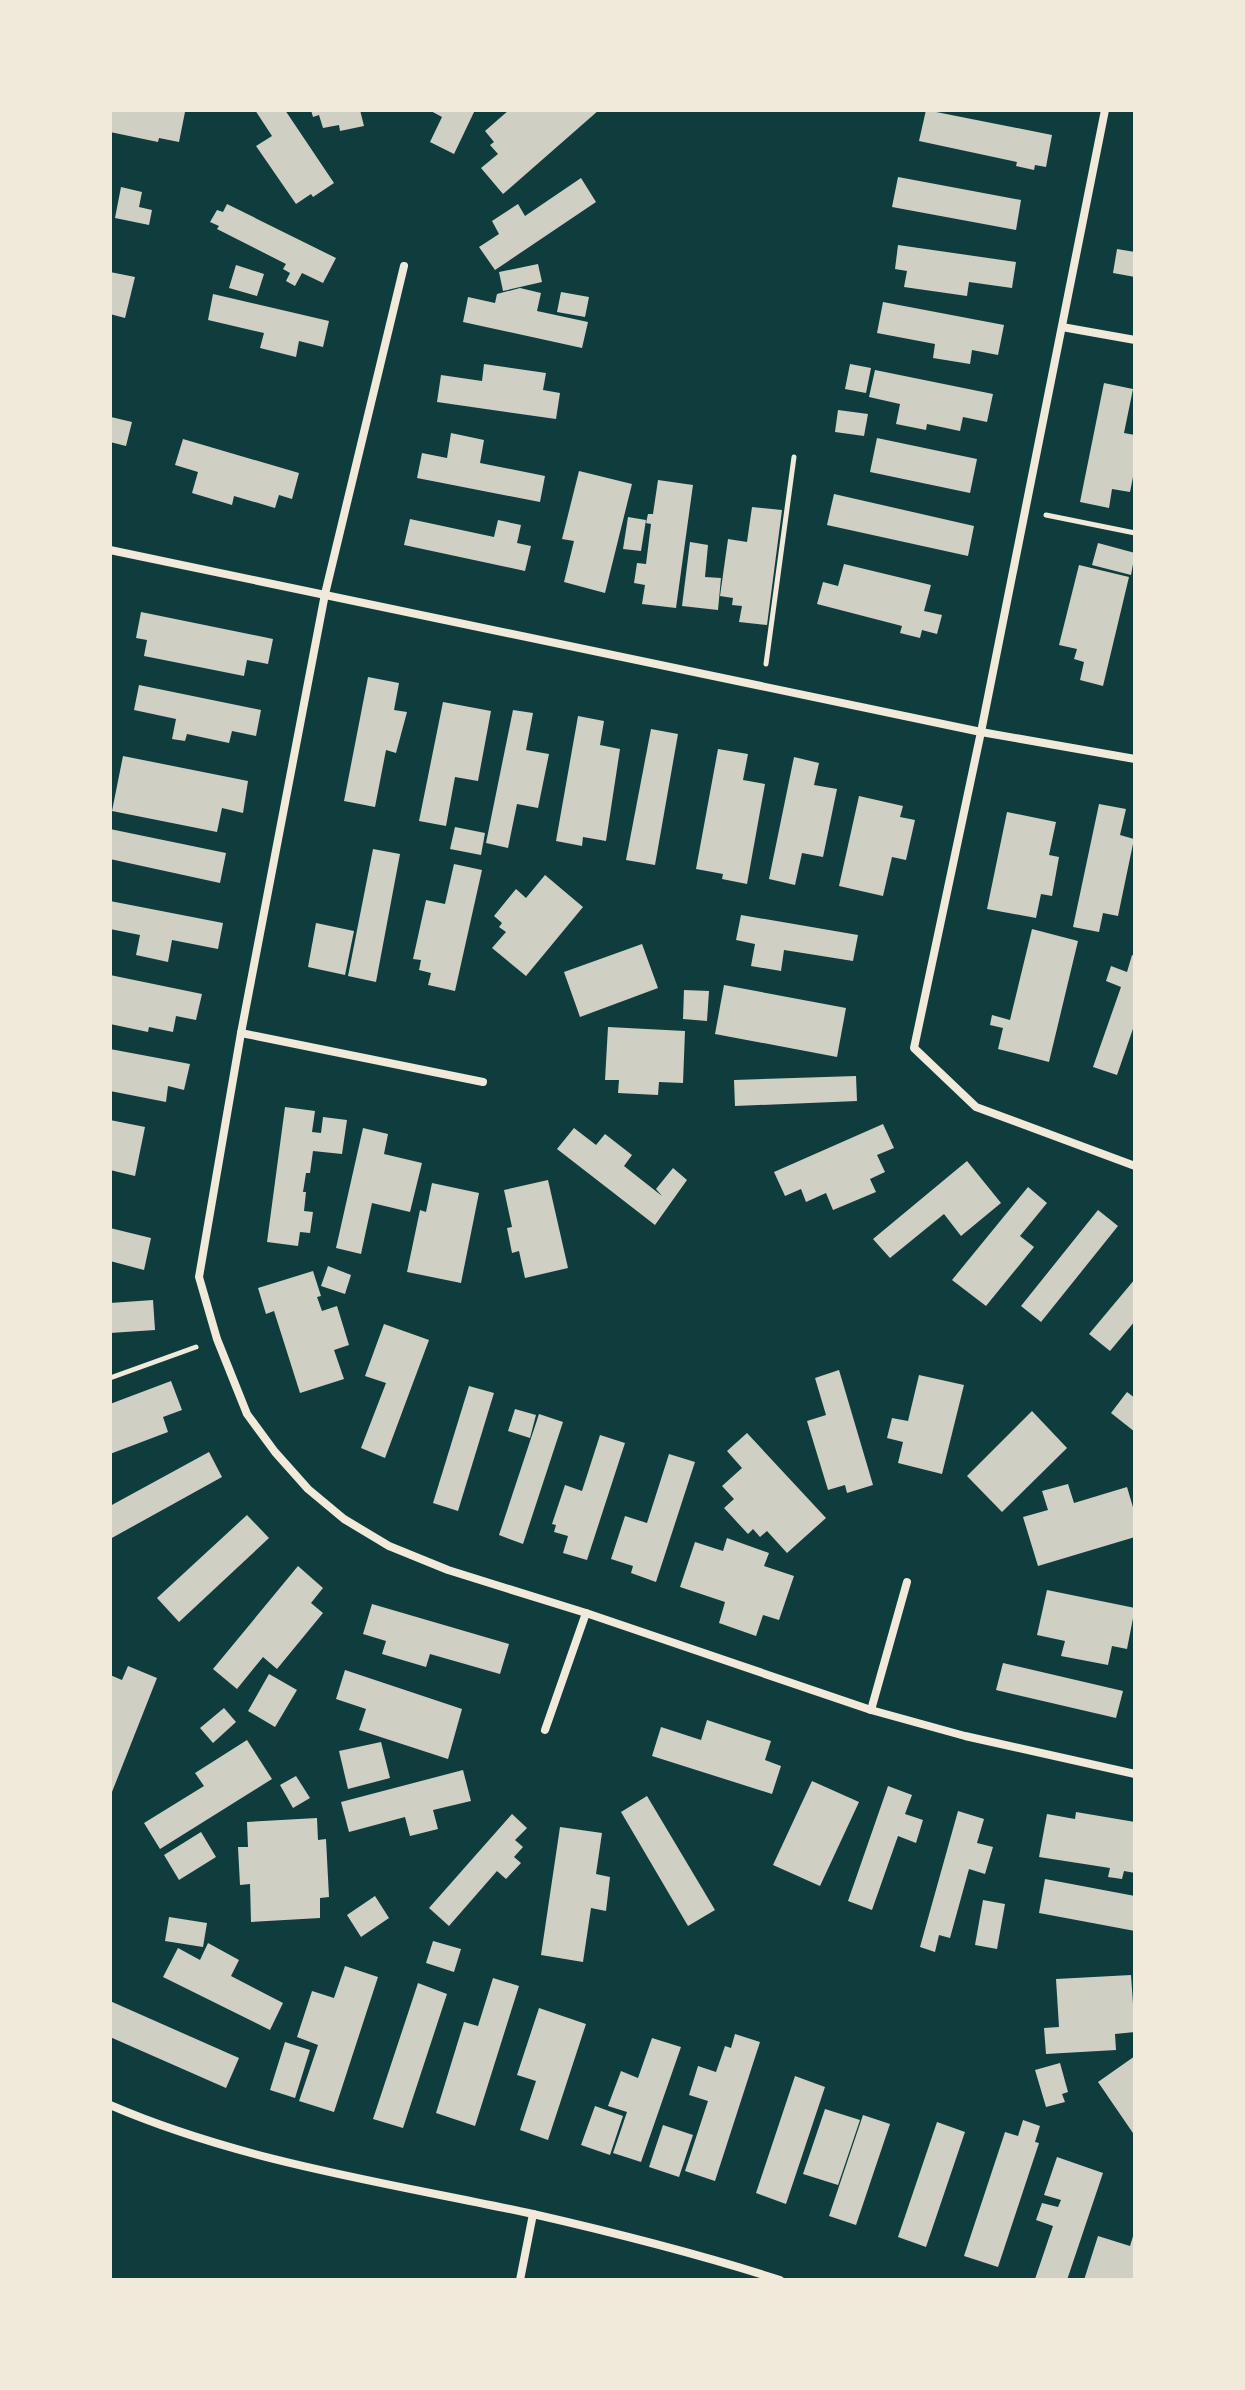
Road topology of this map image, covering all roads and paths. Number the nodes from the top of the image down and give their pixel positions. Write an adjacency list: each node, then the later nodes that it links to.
1 (1105, 110): 3 (street)
2 (404, 266): 9 (street)
3 (1062, 327): 4 (street); 6 (street)
4 (1135, 340)
5 (794, 457): 10 (path)
6 (1025, 510): 7 (path); 11 (street)
7 (1135, 533)
8 (110, 550): 9 (street)
9 (325, 594): 10 (street); 13 (street)
10 (763, 685): 11 (street)
11 (981, 732): 12 (street); 15 (street)
12 (1135, 759)
13 (241, 1033): 14 (street); 16 (street)
14 (483, 1082)
15 (1135, 1166)
16 (217, 1339): 17 (path); 19 (street)
17 (110, 1378)
18 (907, 1582): 20 (street)
19 (586, 1613): 20 (street); 21 (street)
20 (871, 1710): 22 (street)
21 (545, 1730)
22 (1135, 1774)
23 (110, 2105): 24 (street)
24 (533, 2214): 25 (street); 26 (street)
25 (520, 2280)
26 (780, 2280)

